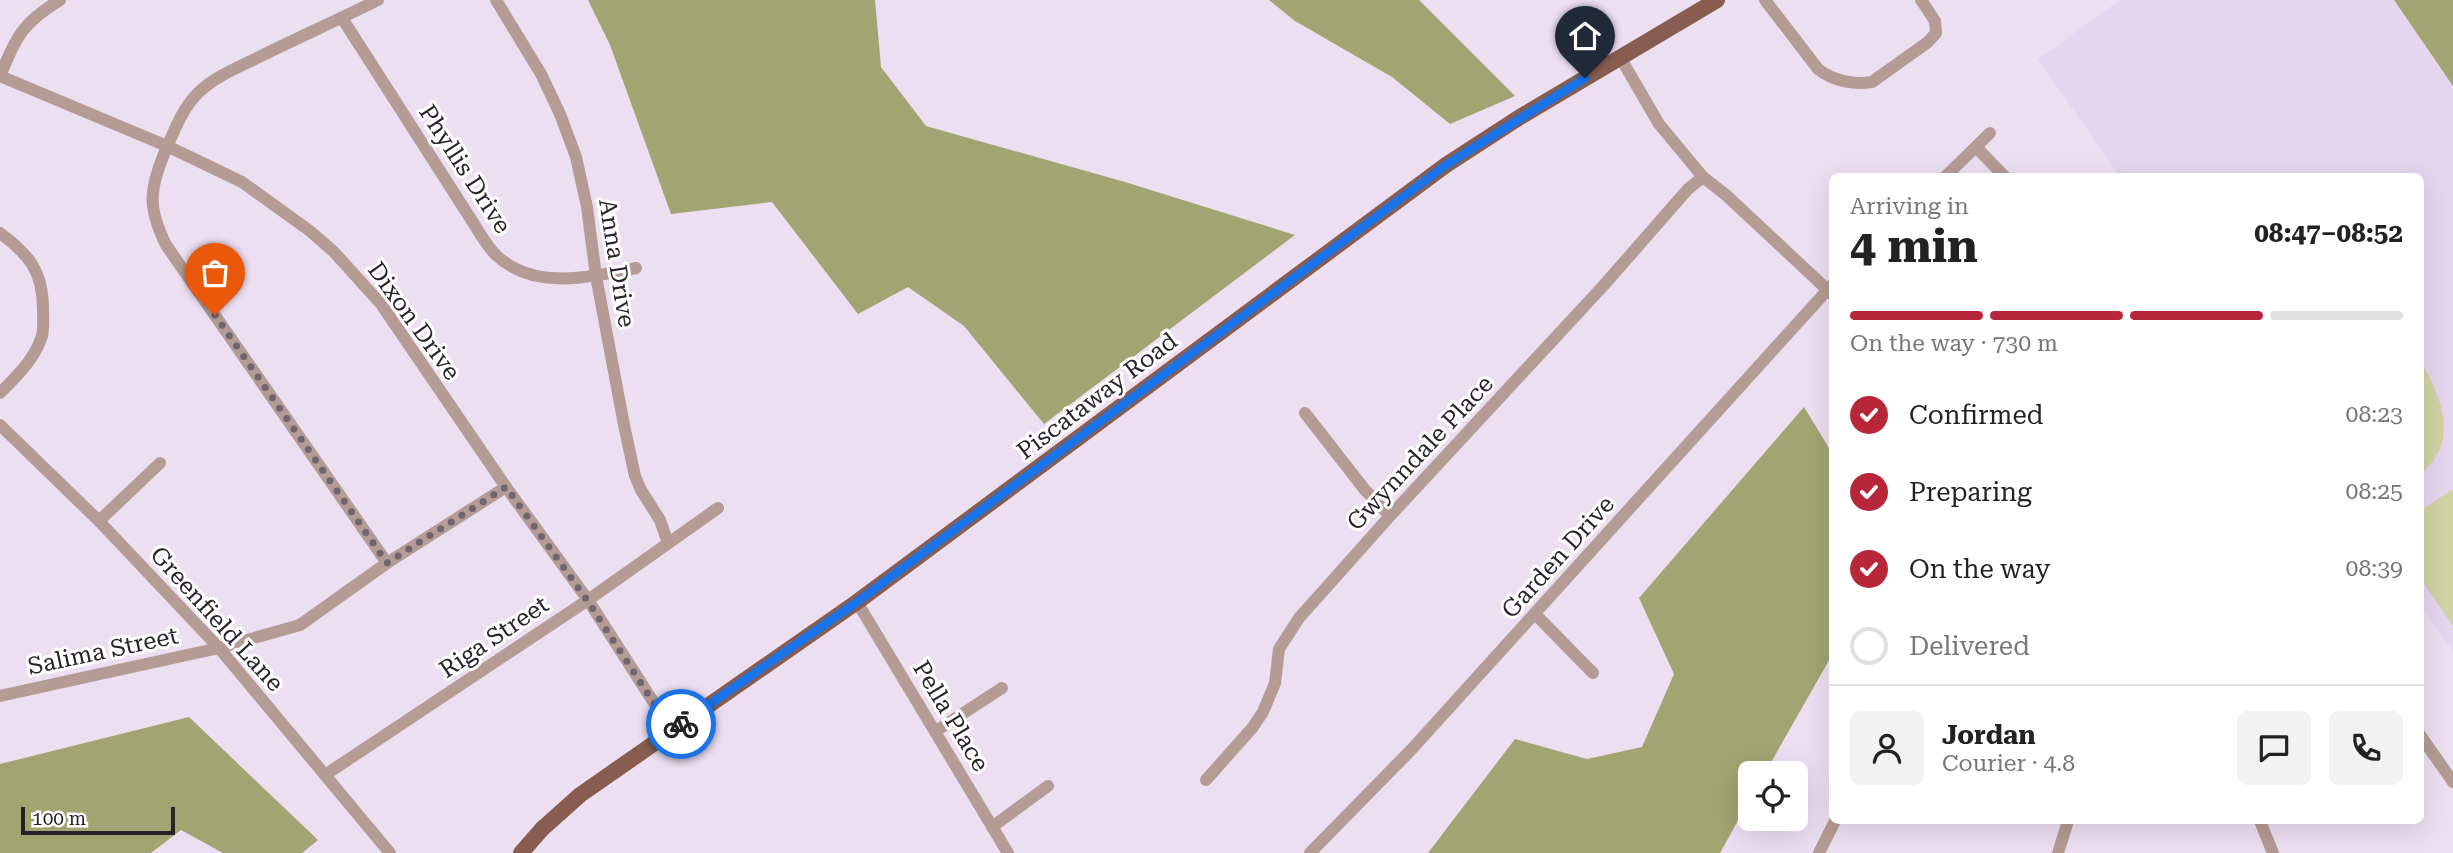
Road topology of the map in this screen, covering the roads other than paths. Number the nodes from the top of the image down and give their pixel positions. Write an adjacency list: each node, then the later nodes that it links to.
1 (60, 0): 9 (street)
2 (378, 0): 7 (street)
3 (496, 0): 18 (street, Anna Drive)
4 (1717, 0): 8 (main road, Piscataway Road)
5 (1765, 0): 6 (street)
6 (1921, 0)
7 (342, 18): 11 (street); 18 (street, Phyllis Drive)
8 (1620, 57): 15 (street); 32 (main road, Piscataway Road)
9 (0, 76): 11 (street, Dixon Drive)
10 (1990, 133): 12 (street)
11 (167, 146): 25 (street, Dixon Drive); 30 (street)
12 (1976, 147): 13 (street); 14 (street)
13 (1949, 173)
14 (2001, 173)
15 (1703, 177): 19 (street); 27 (street, Gwynndale Place)
16 (0, 233): 21 (street)
17 (636, 268): 18 (street, Phyllis Drive)
18 (596, 276): 29 (street, Anna Drive)
19 (1829, 288)
20 (1829, 292): 33 (street, Garden Drive)
21 (0, 393)
22 (1305, 413): 27 (street)
23 (0, 425): 28 (street, Greenfield Lane)
24 (160, 463): 28 (street)
25 (506, 487): 30 (street, Salima Street); 31 (street, Dixon Drive)
26 (718, 508): 29 (street, Riga Street)
27 (1390, 516): 42 (street, Gwynndale Place)
28 (99, 522): 34 (street, Greenfield Lane)
29 (668, 543): 31 (street, Riga Street)
30 (387, 563): 34 (street, Salima Street)
31 (587, 600): 38 (street, Dixon Drive); 41 (street, Riga Street)
32 (857, 602): 38 (main road, Piscataway Road); 39 (street, Pella Place)
33 (1535, 614): 35 (street); 52 (street, Garden Drive)
34 (219, 648): 37 (street, Salima Street); 41 (street, Greenfield Lane)
35 (1592, 673)
36 (1002, 688): 39 (street)
37 (1, 693)
38 (672, 731): 50 (main road, Piscataway Road)
39 (936, 731): 48 (street, Pella Place)
40 (2424, 741): 43 (street)
41 (325, 775): 49 (street, Greenfield Lane)
42 (1206, 780)
43 (2453, 782)
44 (1048, 786): 48 (street)
45 (1834, 824): 53 (street)
46 (2067, 824): 54 (street)
47 (2261, 824): 55 (street)
48 (992, 827): 51 (street, Pella Place)
49 (390, 853)
50 (521, 853)
51 (1008, 853)
52 (1310, 853)
53 (1819, 853)
54 (2058, 853)
55 (2273, 853)

